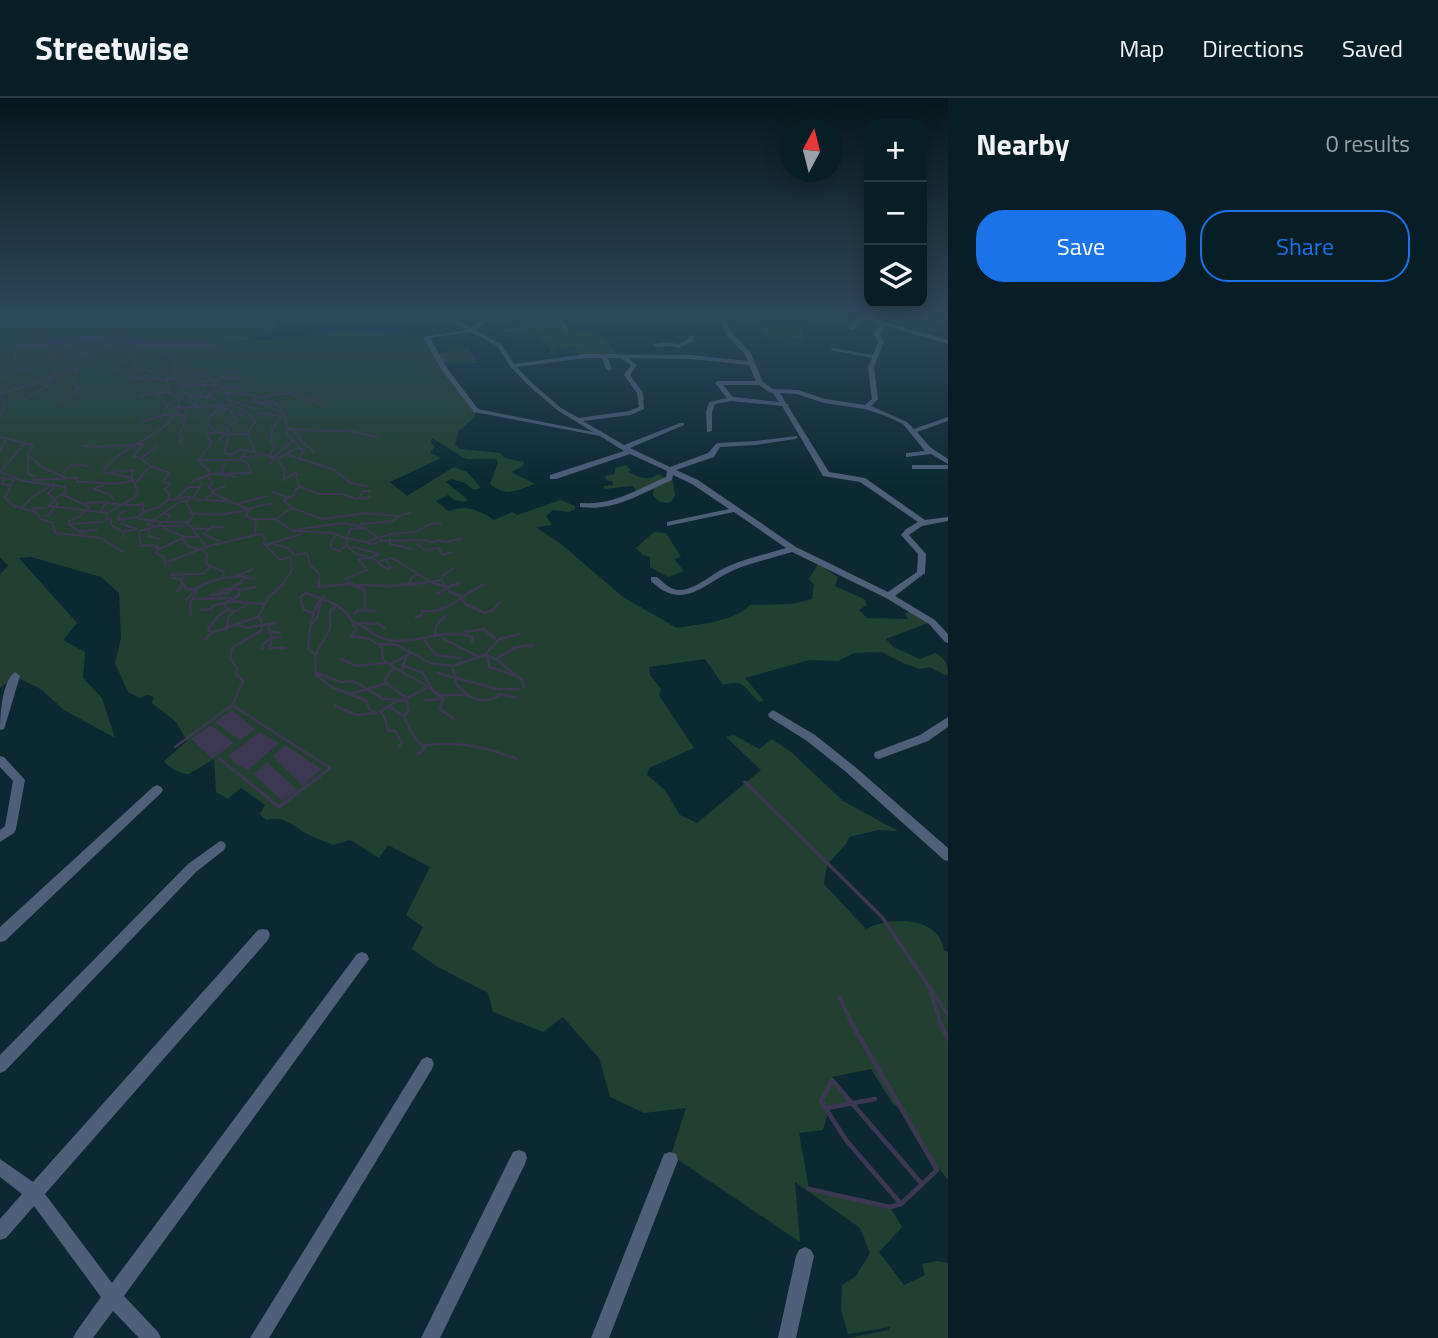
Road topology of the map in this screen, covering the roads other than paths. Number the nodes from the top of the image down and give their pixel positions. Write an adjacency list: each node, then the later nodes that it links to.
1 (446, 372): 16 (street)
2 (519, 372): 12 (street)
3 (629, 372): 12 (street)
4 (754, 372): 6 (street)
5 (872, 372): 10 (street)
6 (760, 383): 7 (street); 8 (street)
7 (776, 392): 9 (street); 10 (street)
8 (731, 399): 9 (street); 15 (street)
9 (786, 405): 28 (street)
10 (866, 407): 14 (street)
11 (946, 419): 14 (street)
12 (578, 420): 16 (street)
13 (682, 424): 18 (street)
14 (914, 430): 19 (street)
15 (709, 431)
16 (604, 436): 18 (street)
17 (795, 437): 23 (street)
18 (627, 449): 23 (street); 24 (street)
19 (933, 452): 20 (street); 21 (street)
20 (909, 455)
21 (948, 465): 22 (street)
22 (915, 467)
23 (671, 469): 25 (street); 26 (street)
24 (553, 477)
25 (583, 505)
26 (733, 510): 29 (street); 30 (street)
27 (948, 519): 28 (street)
28 (923, 522): 32 (street)
29 (670, 524)
30 (793, 549): 31 (street); 32 (street)
31 (654, 579)
32 (889, 596): 33 (street)
33 (948, 640)
34 (15, 676): 37 (street)
35 (773, 714): 43 (street)
36 (948, 721): 38 (street)
37 (0, 726)
38 (879, 755)
39 (0, 760): 41 (street)
40 (157, 790): 45 (street)
41 (0, 837)
42 (220, 846): 48 (street)
43 (948, 856)
44 (263, 935): 52 (street)
45 (0, 936)
46 (362, 959): 55 (street)
47 (427, 1064): 58 (street)
48 (0, 1066)
49 (519, 1158): 59 (street)
50 (670, 1160): 60 (street)
51 (0, 1167): 52 (street)
52 (33, 1192): 53 (street); 55 (street)
53 (0, 1232)
54 (804, 1256): 61 (street)
55 (112, 1297): 56 (street); 57 (street)
56 (82, 1338)
57 (152, 1338)
58 (259, 1338)
59 (430, 1338)
60 (600, 1338)
61 (787, 1338)

